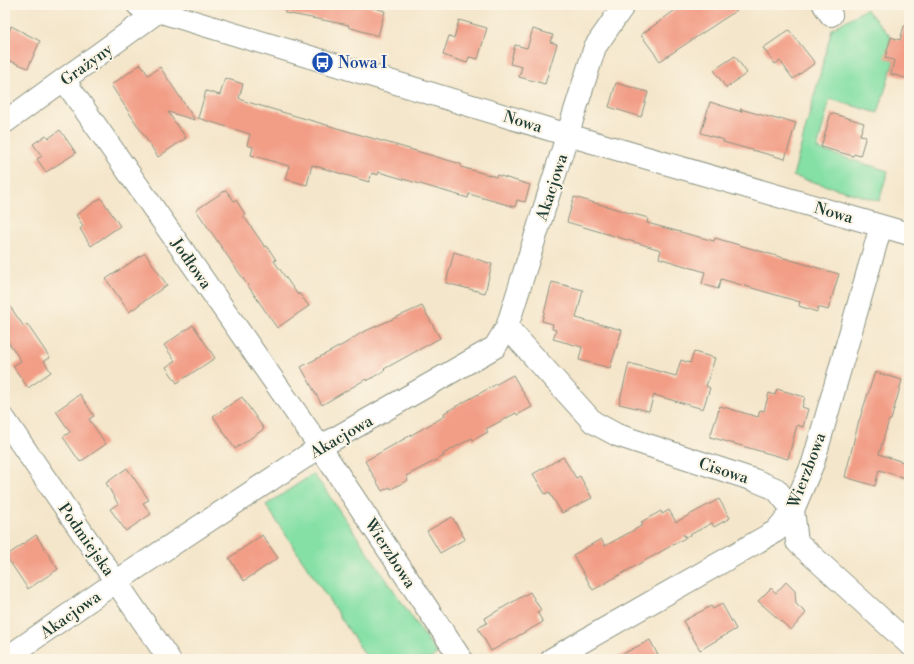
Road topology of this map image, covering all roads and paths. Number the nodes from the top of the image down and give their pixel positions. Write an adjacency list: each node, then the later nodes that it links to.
1 (138, 5): 3 (street, Nowa)
2 (624, 5): 6 (street, Akacjowa)
3 (163, 8): 4 (street, Grażyny); 6 (street, Nowa)
4 (64, 80): 5 (street, Grażyny); 11 (street, Jodłowa)
5 (5, 122)
6 (568, 135): 7 (street, Nowa); 9 (street, Akacjowa)
7 (881, 226): 8 (street, Nowa); 12 (street, Wierzbowa)
8 (909, 234)
9 (507, 327): 11 (street, Akacjowa); 12 (street, Cisowa)
10 (5, 420): 13 (street, Podmiejska)
11 (320, 447): 13 (street, Akacjowa); 18 (street, Wierzbowa)
12 (793, 510): 14 (street); 15 (street, Wierzbowa)
13 (117, 581): 16 (street, Akacjowa); 17 (street, Podmiejska)
14 (909, 644)
15 (576, 653): 19 (street, Wierzbowa)
16 (6, 659)
17 (169, 659)
18 (461, 659)
19 (552, 659)

